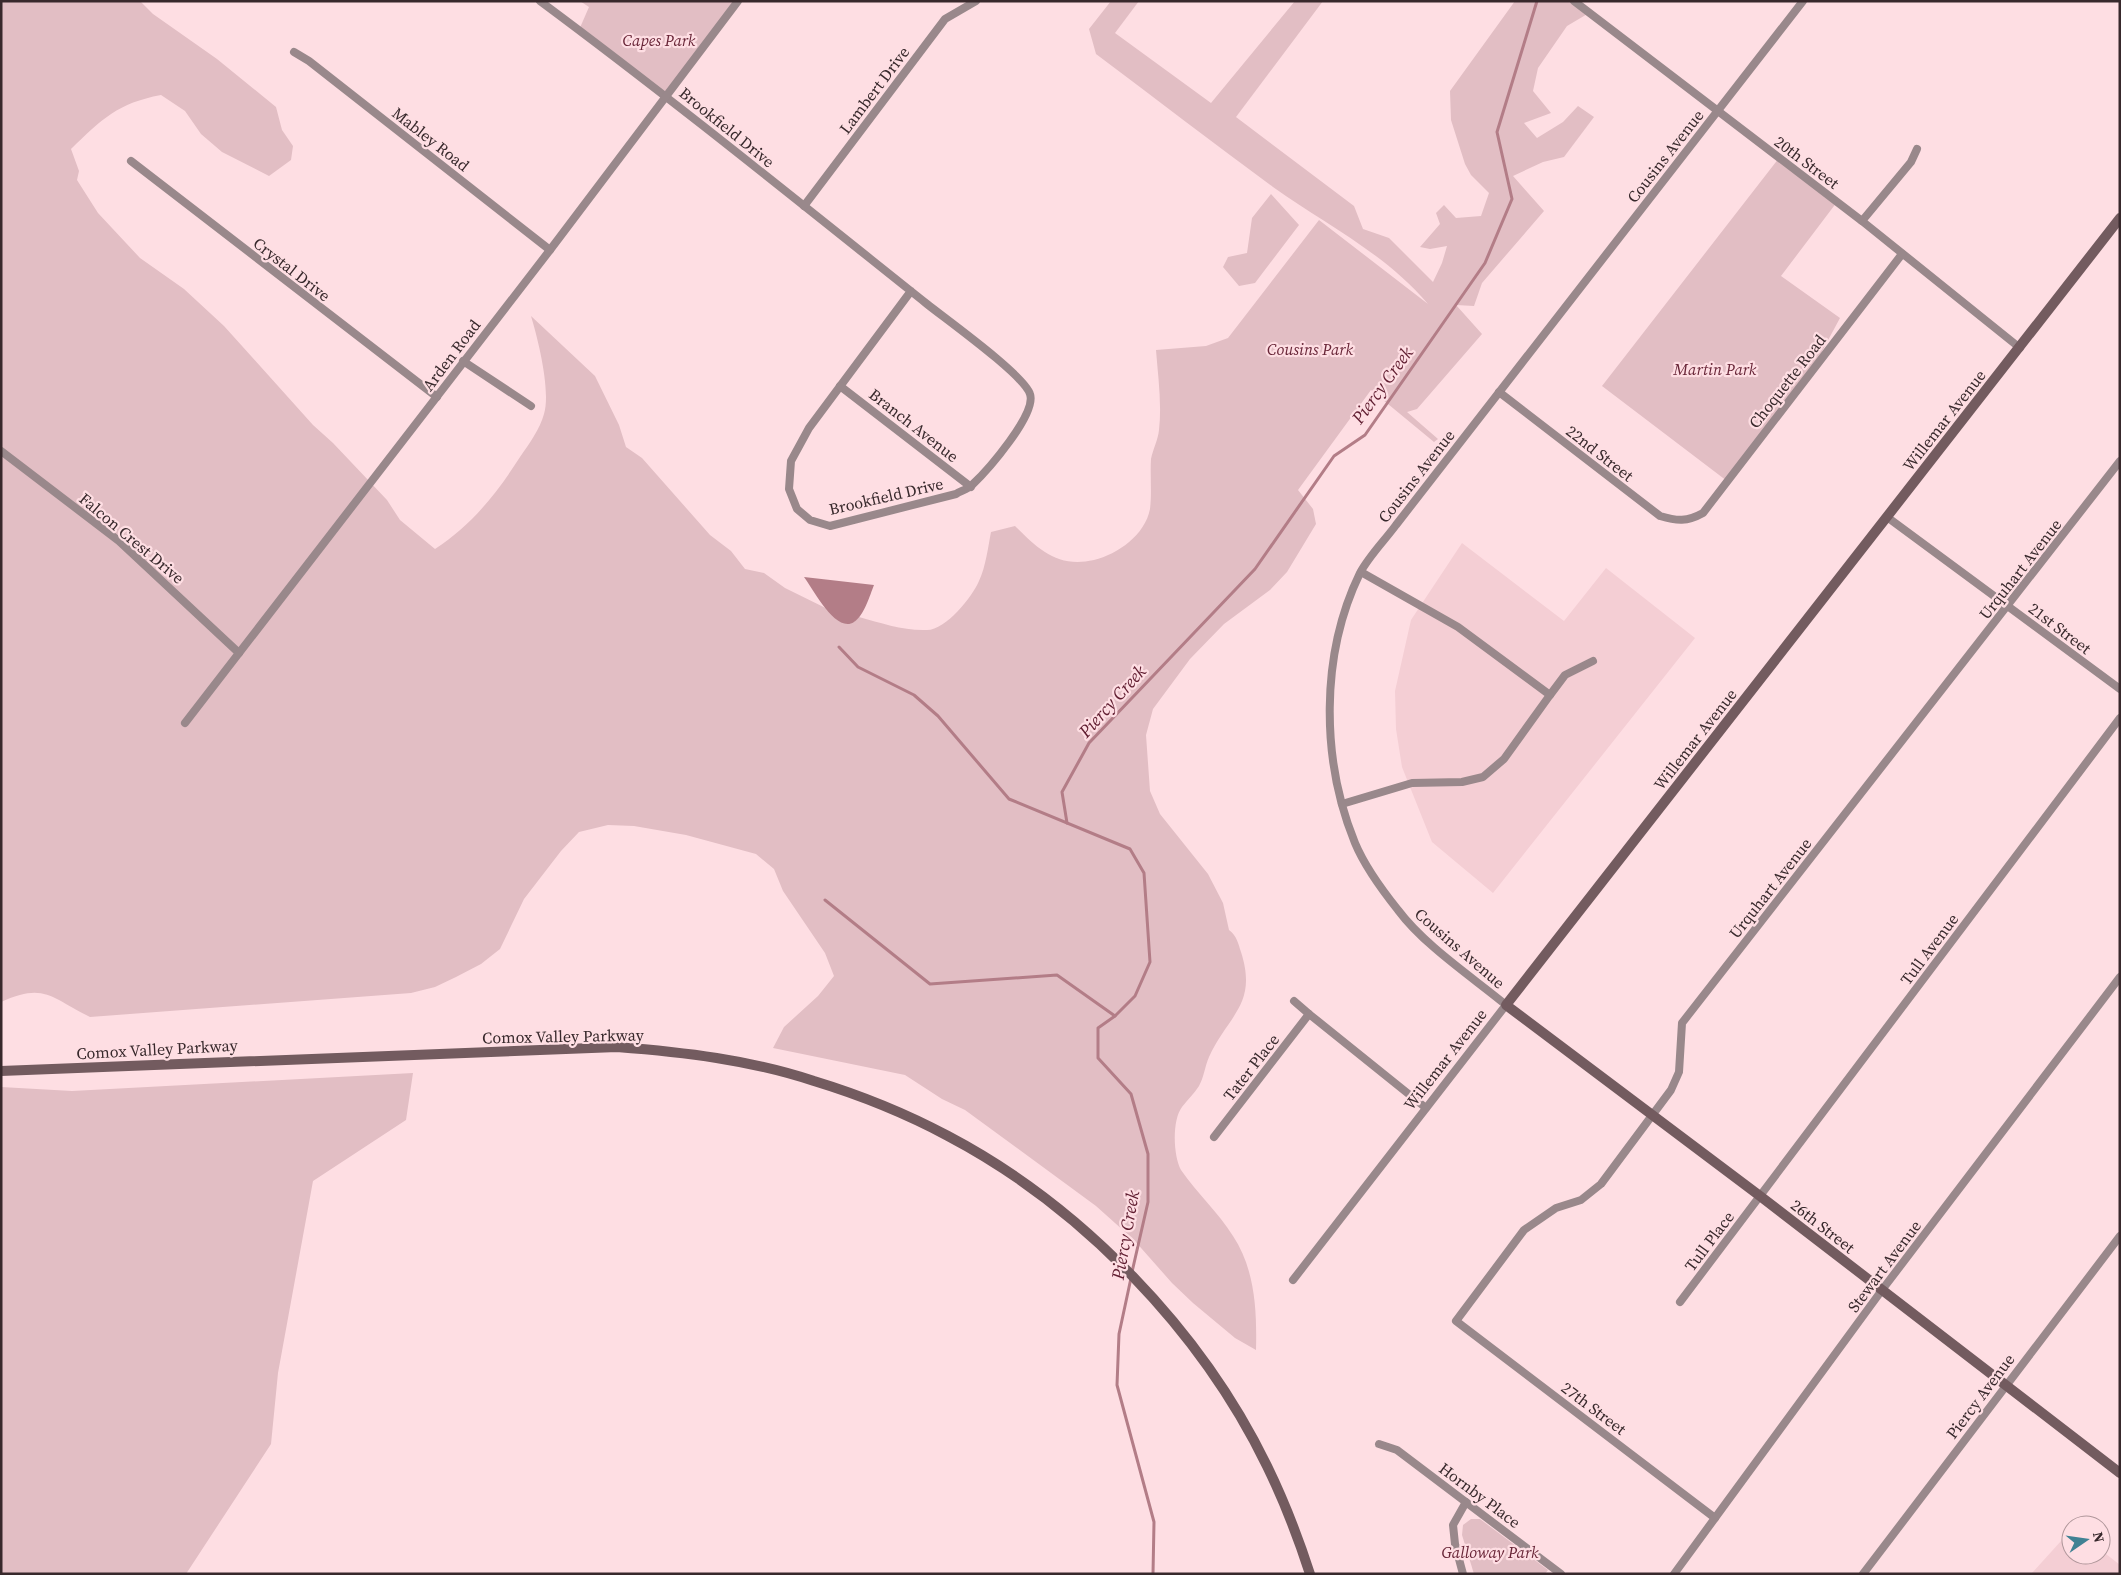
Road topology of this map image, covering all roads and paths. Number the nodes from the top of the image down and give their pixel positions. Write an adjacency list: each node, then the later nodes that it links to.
1 (540, 1): 7 (street, Brookfield Drive)
2 (738, 1): 7 (street, Arden Road)
3 (976, 1): 11 (street, Lambert Drive)
4 (1574, 1): 8 (street, 20th Street)
5 (1803, 1): 8 (street, Cousins Avenue)
6 (294, 52): 14 (street, Mabley Road)
7 (666, 96): 11 (street, Brookfield Drive); 14 (street, Arden Road)
8 (1717, 111): 13 (street, 20th Street); 20 (street, Cousins Avenue)
9 (1917, 148): 13 (street)
10 (131, 161): 21 (street, Crystal Drive)
11 (804, 206): 16 (street, Brookfield Drive)
12 (2120, 218): 17 (street, Willemar Avenue)
13 (1862, 221): 15 (street, 20th Street)
14 (550, 250): 18 (street, Arden Road)
15 (1902, 254): 17 (street, 20th Street); 27 (street, Choquette Road)
16 (911, 291): 19 (street, Brookfield Drive); 25 (street, Brookfield Drive)
17 (2020, 348): 26 (street, Willemar Avenue)
18 (463, 361): 21 (street, Arden Road); 22 (street)
19 (840, 386): 25 (street, Branch Avenue); 25 (street, Brookfield Drive)
20 (1499, 392): 27 (street, 22nd Street); 28 (street, Cousins Avenue)
21 (437, 397): 30 (street, Arden Road)
22 (531, 406)
23 (1, 451): 30 (street, Falcon Crest Drive)
24 (2120, 461): 29 (street, Urquhart Avenue)
25 (971, 486)
26 (1887, 517): 29 (street, 21st Street); 39 (street, Willemar Avenue)
27 (1690, 520)
28 (1361, 572): 33 (street); 36 (street, Cousins Avenue)
29 (2009, 606): 32 (street, 21st Street); 43 (street, Urquhart Avenue)
30 (239, 652): 35 (street, Arden Road)
31 (1593, 661): 33 (street)
32 (2120, 690)
33 (1550, 695): 36 (street)
34 (2120, 718): 45 (street, Tull Avenue)
35 (185, 723)
36 (1342, 804): 39 (street, Cousins Avenue)
37 (2120, 977): 48 (street, Stewart Avenue)
38 (1294, 1001): 40 (street)
39 (1506, 1005): 42 (street, Willemar Avenue); 43 (street, 26th Street)
40 (1309, 1014): 42 (street); 44 (street, Tater Place)
41 (1, 1071): 56 (street, Comox Valley Parkway)
42 (1426, 1108): 47 (street, Willemar Avenue)
43 (1652, 1117): 45 (street, 26th Street); 50 (street, Urquhart Avenue)
44 (1214, 1137)
45 (1760, 1196): 48 (street, 26th Street); 49 (street, Tull Place)
46 (2120, 1236): 51 (street, Piercy Avenue)
47 (1293, 1280)
48 (1882, 1290): 51 (street, 26th Street); 55 (street, Stewart Avenue)
49 (1680, 1302)
50 (1456, 1320): 55 (street, 27th Street)
51 (2006, 1386): 53 (street, 26th Street); 60 (street, Piercy Avenue)
52 (1379, 1444): 54 (street, Hornby Place)
53 (2120, 1473)
54 (1466, 1502): 57 (street); 58 (street, Hornby Place)
55 (1716, 1518): 59 (street, Stewart Avenue)
56 (1310, 1574)
57 (1463, 1574)
58 (1561, 1574)
59 (1674, 1574)
60 (1863, 1574)

